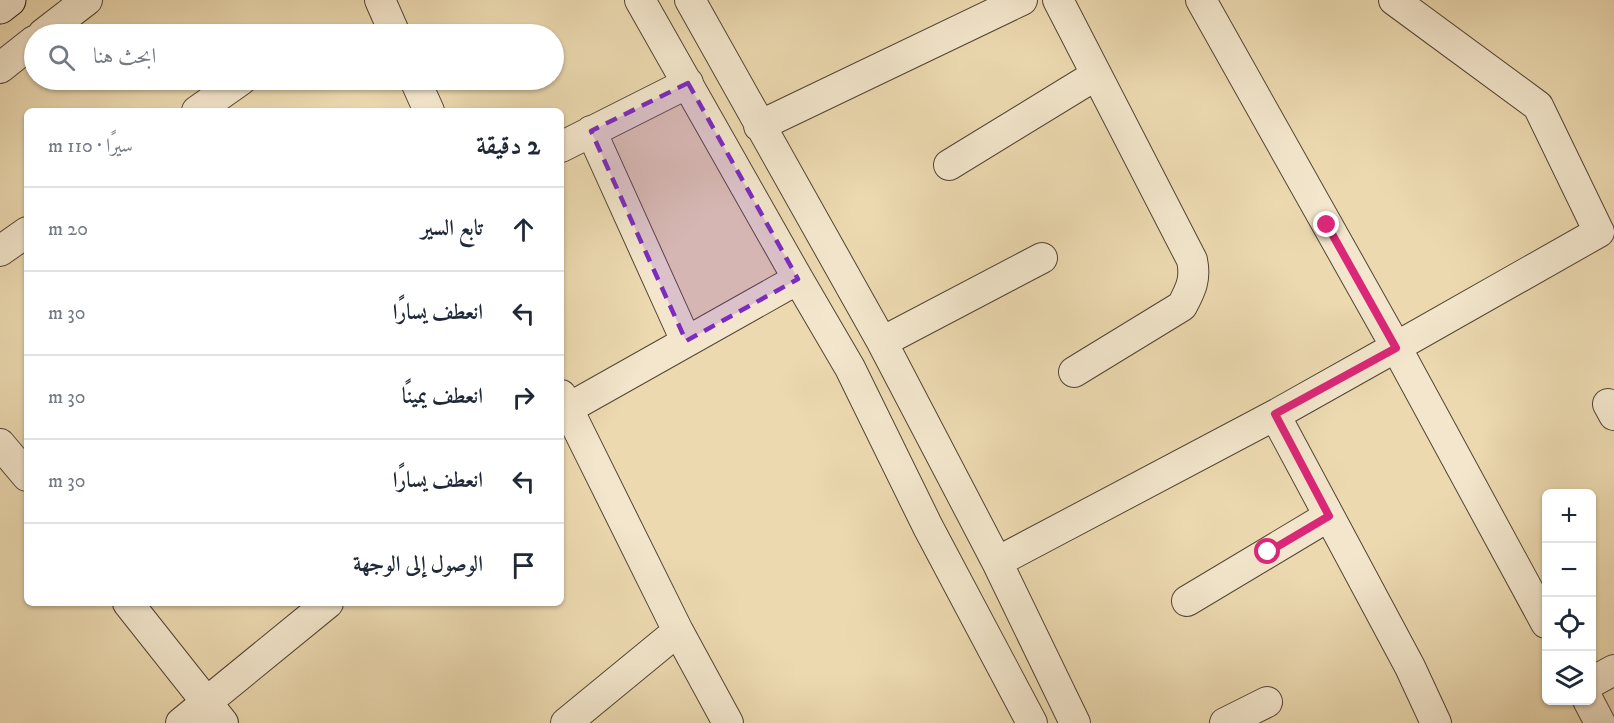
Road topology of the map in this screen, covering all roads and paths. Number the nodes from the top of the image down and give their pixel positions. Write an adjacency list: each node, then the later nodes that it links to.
1 (9, 0): 10 (main road)
2 (87, 0): 11 (street)
3 (380, 0): 12 (street)
4 (640, 0): 16 (street)
5 (690, 0): 21 (street)
6 (1022, 0): 21 (street)
7 (1058, 0): 15 (street)
8 (1201, 0): 31 (street)
9 (1394, 0): 31 (street)
10 (0, 7)
11 (56, 24)
12 (391, 24)
13 (24, 49): 14 (street)
14 (0, 68)
15 (1096, 75): 24 (street); 32 (street)
16 (688, 83): 22 (street); 28 (street)
17 (227, 90): 19 (street)
18 (420, 90): 20 (street)
19 (201, 108)
20 (428, 108)
21 (759, 126): 30 (street)
22 (591, 131): 23 (street); 29 (street)
23 (564, 145)
24 (949, 165)
25 (24, 234): 26 (street)
26 (0, 251)
27 (1042, 258): 30 (street)
28 (798, 279): 29 (street); 53 (street)
29 (686, 341): 33 (street)
30 (882, 342): 39 (street)
31 (1396, 348): 35 (street); 43 (street)
32 (1074, 372)
33 (564, 405)
34 (564, 408): 44 (street)
35 (1275, 414): 38 (street); 39 (street)
36 (0, 444): 37 (street)
37 (24, 472)
38 (1329, 516): 40 (street); 56 (street)
39 (997, 562): 54 (street)
40 (1187, 601)
41 (130, 606): 49 (street)
42 (325, 606): 49 (street)
43 (1542, 616)
44 (678, 631): 51 (street); 52 (street)
45 (1614, 670): 46 (street)
46 (1596, 680)
47 (1267, 702): 55 (street)
48 (1591, 705): 57 (street)
49 (215, 712): 50 (street)
50 (181, 723)
51 (566, 723)
52 (728, 723)
53 (1032, 723)
54 (1075, 723)
55 (1225, 723)
56 (1436, 723)
57 (1600, 723)

